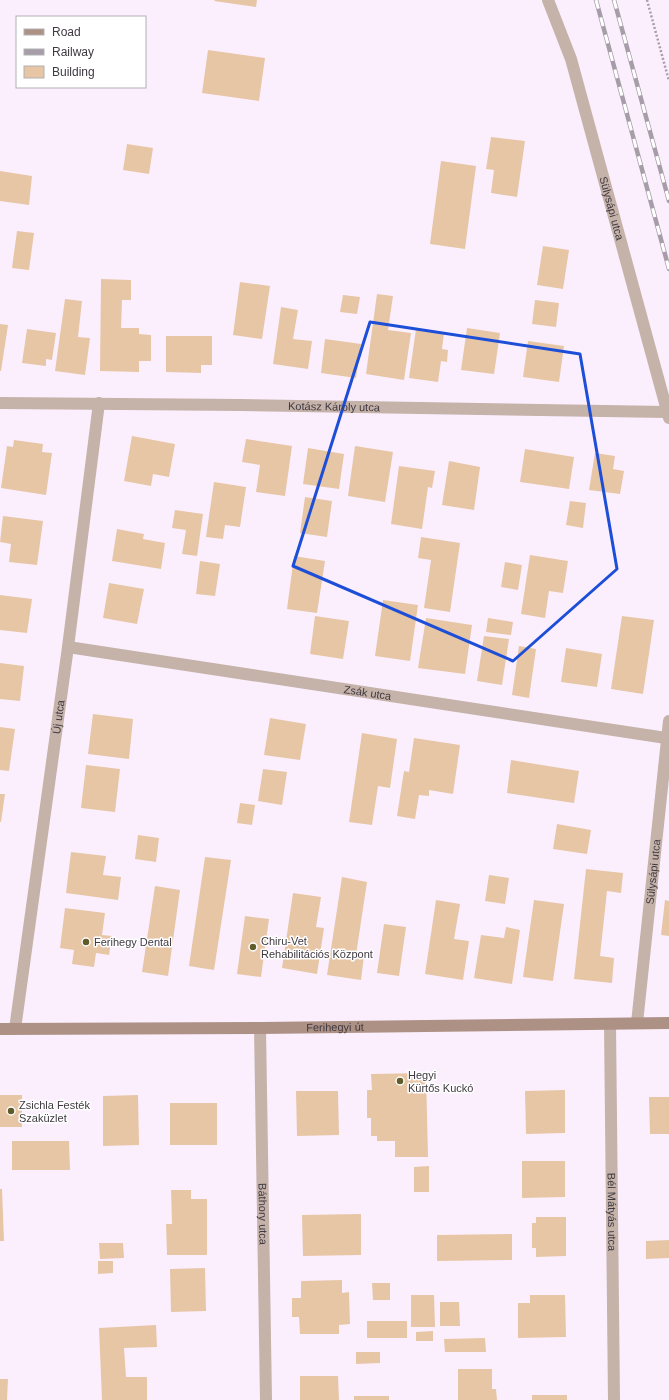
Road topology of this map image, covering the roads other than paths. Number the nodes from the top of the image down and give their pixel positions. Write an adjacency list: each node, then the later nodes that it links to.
1 (548, 0): 4 (street, Sülysápi utca)
2 (0, 403): 3 (street, Kotász Károly utca)
3 (99, 404): 4 (street, Kotász Károly utca); 5 (street, Új utca)
4 (668, 416)
5 (68, 647): 7 (street, Zsák utca); 12 (street, Új utca)
6 (669, 721): 7 (street, Sülysápi utca)
7 (666, 738): 8 (street, Sülysápi utca)
8 (637, 1023): 9 (main road, Ferihegyi út); 10 (main road, Ferihegyi út)
9 (669, 1023)
10 (610, 1024): 11 (main road, Ferihegyi út); 15 (street, Bél Mátyás utca)
11 (260, 1028): 12 (main road, Ferihegyi út); 14 (street, Báthory utca)
12 (15, 1029): 13 (main road, Ferihegyi út)
13 (0, 1030)
14 (266, 1400)
15 (614, 1400)

